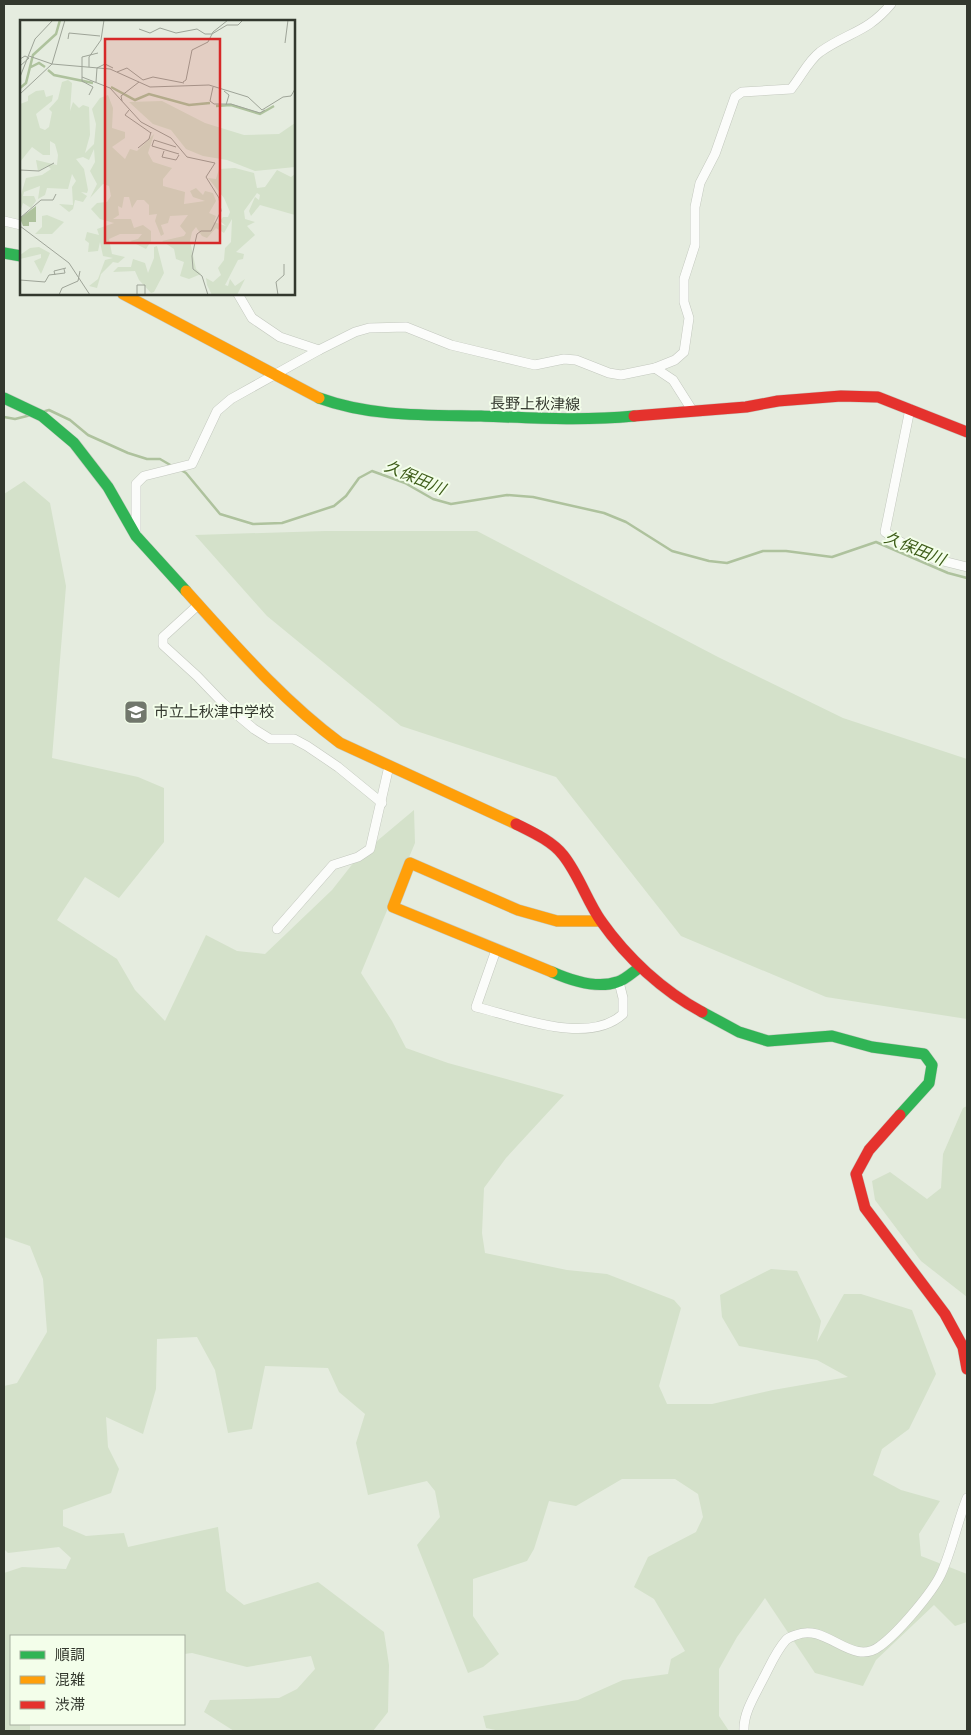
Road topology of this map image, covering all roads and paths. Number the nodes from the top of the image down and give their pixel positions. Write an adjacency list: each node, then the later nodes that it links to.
1 (891, 4): 9 (street)
2 (4, 220): 3 (street)
3 (20, 225)
4 (4, 253): 5 (street)
5 (20, 256)
6 (125, 295): 10 (street, 長野上秋津線)
7 (239, 295): 8 (street)
8 (319, 350): 9 (street); 10 (street)
9 (655, 368): 13 (street)
10 (274, 375): 13 (street, 長野上秋津線); 15 (street)
11 (4, 398): 15 (street)
12 (910, 409): 13 (street, 長野上秋津線); 14 (street, 長野上秋津線); 16 (street)
13 (692, 410)
14 (967, 432)
15 (136, 536): 17 (street)
16 (967, 567)
17 (197, 606): 18 (street); 19 (street)
18 (390, 766): 19 (street); 20 (street)
19 (382, 803): 21 (street)
20 (601, 921): 22 (street); 23 (street)
21 (277, 929)
22 (496, 950): 24 (street); 24 (street)
23 (640, 967): 24 (street); 25 (street)
24 (619, 982)
25 (967, 1369)
26 (967, 1498): 27 (street)
27 (744, 1731)

